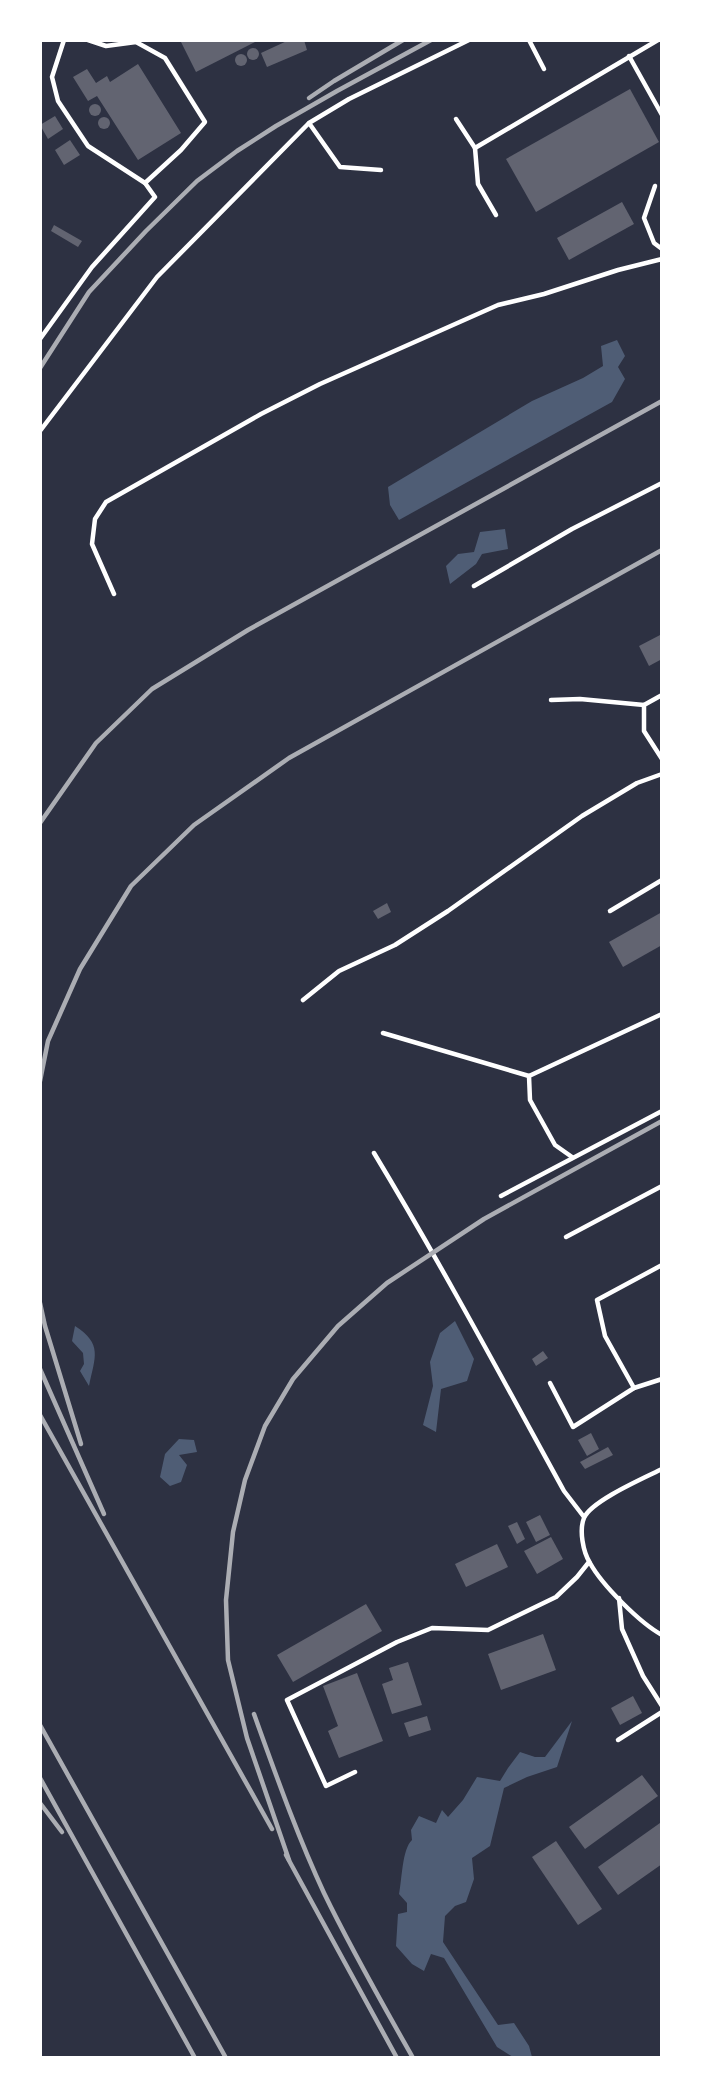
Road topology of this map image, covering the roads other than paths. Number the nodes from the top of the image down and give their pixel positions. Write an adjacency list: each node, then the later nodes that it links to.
1 (64, 40): 14 (lane)
2 (88, 40): 14 (lane)
3 (469, 40): 11 (lane)
4 (536, 40): 6 (lane)
5 (658, 40): 7 (lane)
6 (529, 42): 8 (lane)
7 (629, 56): 9 (lane); 12 (lane)
8 (544, 69)
9 (662, 115)
10 (456, 119): 12 (lane)
11 (309, 123): 13 (lane); 20 (lane)
12 (475, 148): 16 (lane)
13 (381, 170)
14 (145, 183): 19 (lane)
15 (655, 186): 17 (lane)
16 (496, 215)
17 (662, 249)
18 (662, 259): 23 (lane)
19 (40, 339)
20 (40, 431)
21 (662, 483): 22 (lane)
22 (474, 586)
23 (114, 594)
24 (662, 695): 26 (lane)
25 (551, 700): 26 (lane)
26 (644, 705): 27 (lane)
27 (662, 759)
28 (662, 774): 31 (lane)
29 (662, 880): 30 (lane)
30 (610, 911)
31 (303, 1000)
32 (662, 1014): 34 (lane)
33 (383, 1033): 34 (lane)
34 (529, 1076): 37 (lane)
35 (662, 1111): 37 (lane)
36 (375, 1153): 46 (lane)
37 (572, 1157): 39 (lane)
38 (662, 1186): 40 (lane)
39 (501, 1196)
40 (566, 1237)
41 (662, 1265): 44 (lane)
42 (662, 1378): 44 (lane)
43 (550, 1383): 44 (lane)
44 (634, 1389)
45 (662, 1469): 46 (lane)
46 (584, 1517): 47 (lane)
47 (589, 1562): 48 (lane); 55 (lane)
48 (619, 1598): 49 (lane); 51 (lane)
49 (662, 1635)
50 (662, 1689): 51 (lane)
51 (654, 1694): 52 (lane)
52 (662, 1706)
53 (662, 1712): 54 (lane)
54 (618, 1740)
55 (355, 1772)

